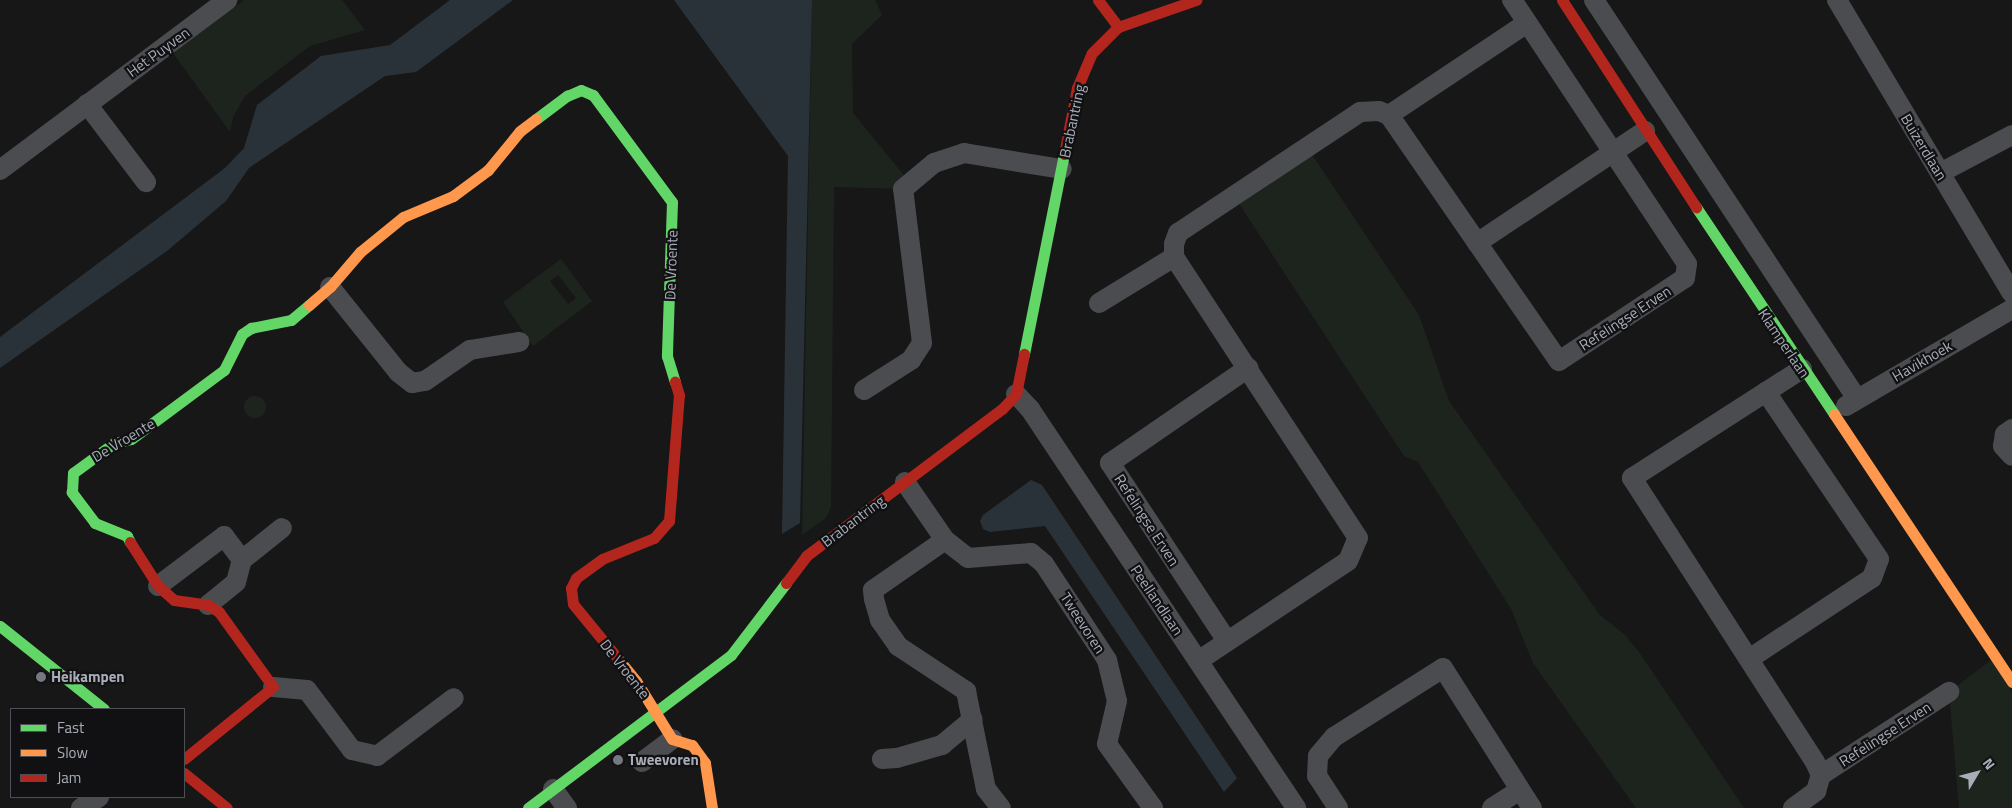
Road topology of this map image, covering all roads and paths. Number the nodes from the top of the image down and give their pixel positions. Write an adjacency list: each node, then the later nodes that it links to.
1 (228, 0): 10 (street, Het Puyven)
2 (1098, 0): 9 (street)
3 (1196, 0): 9 (street)
4 (1512, 0): 8 (street, Refelingse Erven)
5 (1562, 0): 12 (street, Klamperlaan)
6 (1594, 0): 31 (street, Klamperlaan)
7 (1837, 0): 17 (street, Buizerdlaan)
8 (1527, 23): 11 (street); 14 (street, Refelingse Erven)
9 (1118, 27): 15 (street, Brabantring)
10 (88, 104): 16 (street, Het Puyven); 18 (street)
11 (1389, 115): 19 (street, Refelingse Erven); 20 (street)
12 (1644, 131): 14 (street); 27 (street, Klamperlaan)
13 (2012, 135): 17 (street)
14 (1614, 150): 19 (street); 19 (street, Refelingse Erven)
15 (1062, 169): 28 (street, Brabantring); 30 (street, Brabantring)
16 (0, 170)
17 (1940, 173): 22 (street, Buizerdlaan)
18 (146, 182)
19 (1477, 243)
20 (1174, 257): 23 (street); 26 (street)
21 (330, 287): 25 (street); 39 (street, De Vroente); 50 (street, De Vroente)
22 (2012, 293)
23 (1100, 303)
24 (2012, 308): 31 (street, Havikhoek)
25 (519, 342)
26 (1248, 368): 42 (street); 42 (street, Refelingse Erven)
27 (1802, 369): 29 (street, Refelingse Erven); 32 (street, Klamperlaan)
28 (864, 390)
29 (1766, 392): 43 (street); 43 (street, Refelingse Erven)
30 (1016, 394): 35 (street, Brabantring); 44 (street, Peellandlaan)
31 (1857, 399): 32 (street, Havikhoek)
32 (1832, 414): 45 (street, Klamperlaan)
33 (2012, 429): 34 (street)
34 (2012, 456)
35 (905, 482): 37 (street, Tweevoren); 50 (street, Brabantring)
36 (282, 528): 38 (street)
37 (945, 540): 51 (street); 67 (street, Tweevoren)
38 (242, 560): 39 (street); 40 (street)
39 (158, 586): 40 (street, De Vroente)
40 (208, 605): 46 (street)
41 (0, 626): 49 (street)
42 (1228, 641): 44 (street)
43 (1749, 659): 57 (street, Refelingse Erven)
44 (1198, 661): 68 (street, Peellandlaan)
45 (2012, 682)
46 (272, 687): 48 (street); 53 (street)
47 (1950, 692): 57 (street, Refelingse Erven)
48 (454, 698)
49 (103, 708)
50 (657, 710): 52 (street); 58 (street, Brabantring)
51 (973, 719): 54 (street); 66 (street)
52 (672, 739): 55 (street); 65 (street)
53 (185, 758)
54 (882, 759)
55 (642, 762)
56 (185, 774): 62 (street)
57 (1821, 775): 72 (street, Refelingse Erven)
58 (553, 789): 63 (street, Brabantring); 64 (street)
59 (1520, 790): 69 (street); 70 (street); 71 (street)
60 (97, 798): 61 (street)
61 (81, 808)
62 (227, 808)
63 (528, 808)
64 (567, 808)
65 (712, 808)
66 (1001, 808)
67 (1154, 808)
68 (1296, 808)
69 (1338, 808)
70 (1492, 808)
71 (1532, 808)
72 (1793, 808)

